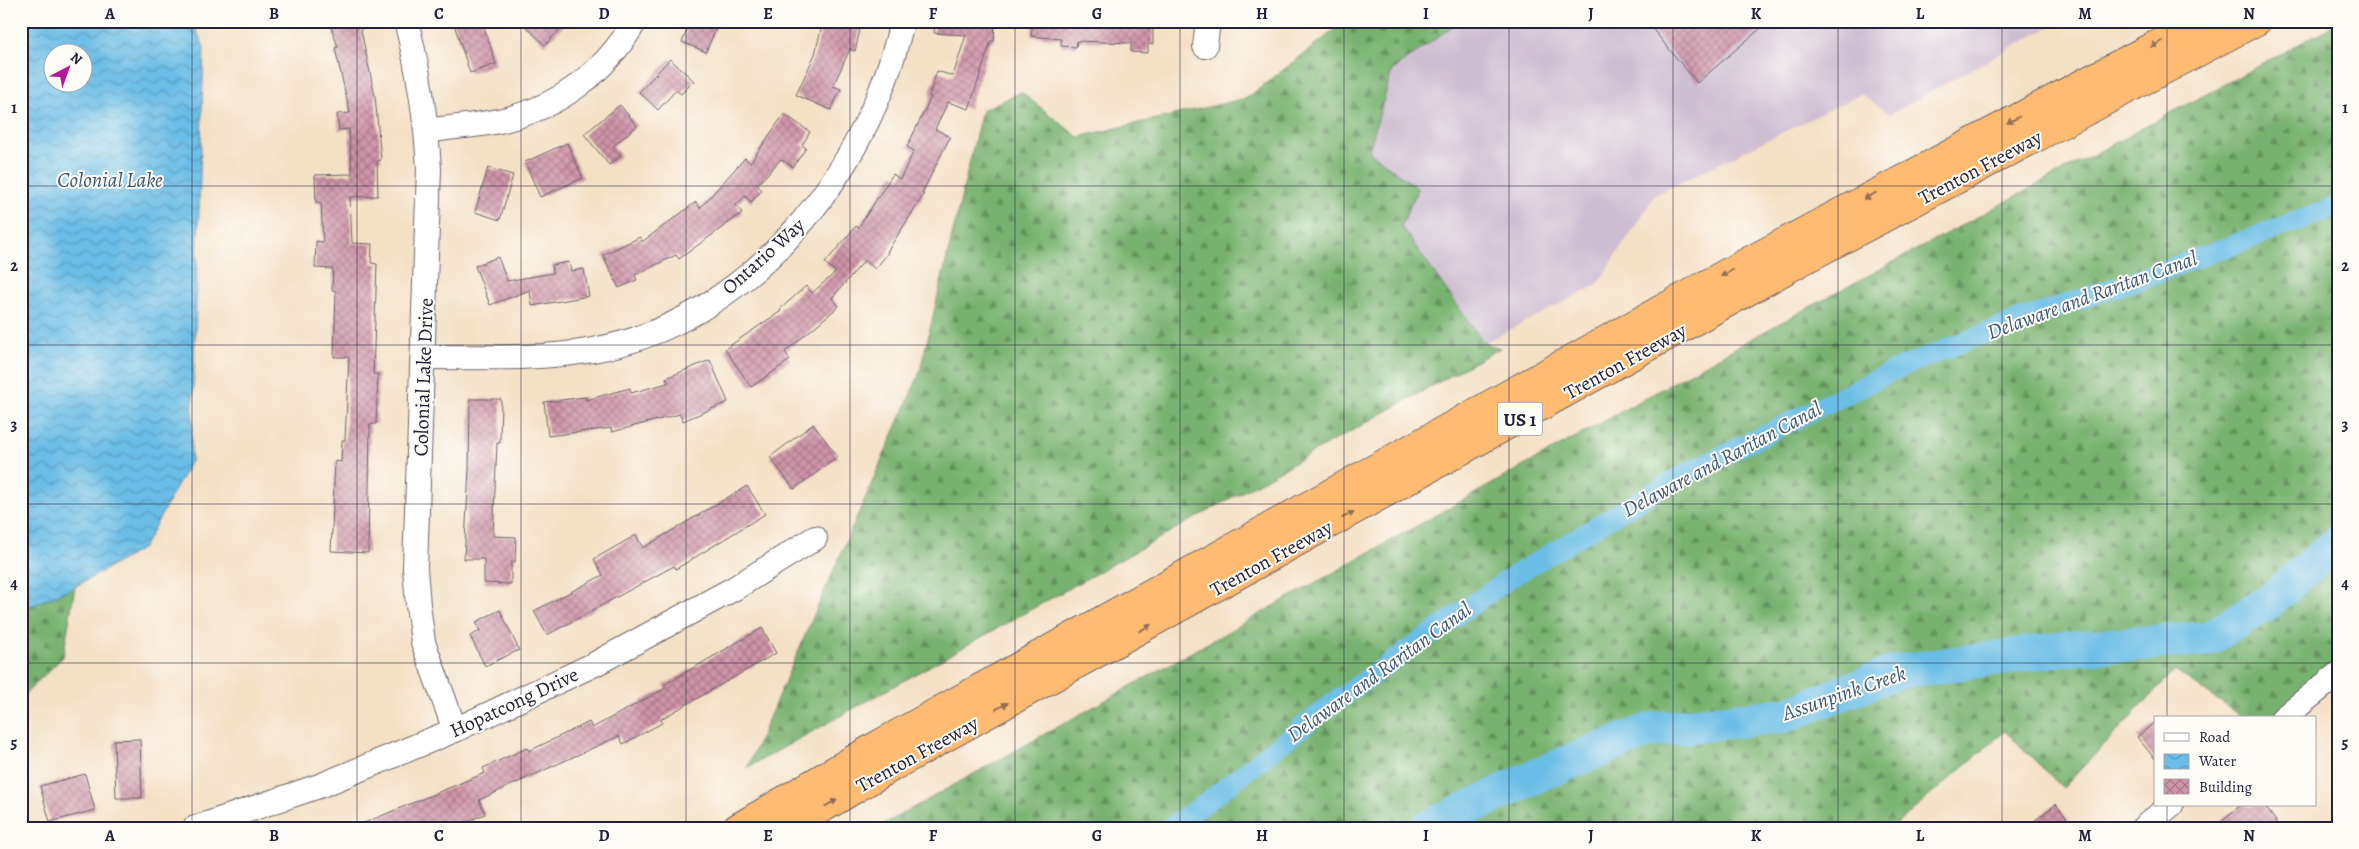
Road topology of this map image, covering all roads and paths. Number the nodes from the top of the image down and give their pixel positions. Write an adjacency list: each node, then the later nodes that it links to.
1 (406, 21): 8 (street, Colonial Lake Drive)
2 (635, 21): 8 (street)
3 (902, 21): 9 (street, Ontario Way)
4 (1208, 21): 7 (street)
5 (2200, 21): 16 (highway, Trenton Freeway / US 1, one-way to 16)
6 (2257, 21): 17 (highway, Trenton Freeway / US 1, one-way to 6)
7 (1205, 46)
8 (426, 130): 9 (street, Colonial Lake Drive)
9 (424, 357): 13 (street, Colonial Lake Drive)
10 (815, 538): 13 (street, Hopatcong Drive)
11 (2338, 674): 12 (street)
12 (2286, 716)
13 (455, 730): 15 (street, Hopatcong Drive)
14 (2170, 806): 18 (street)
15 (195, 828)
16 (737, 828)
17 (788, 828)
18 (2143, 828)

